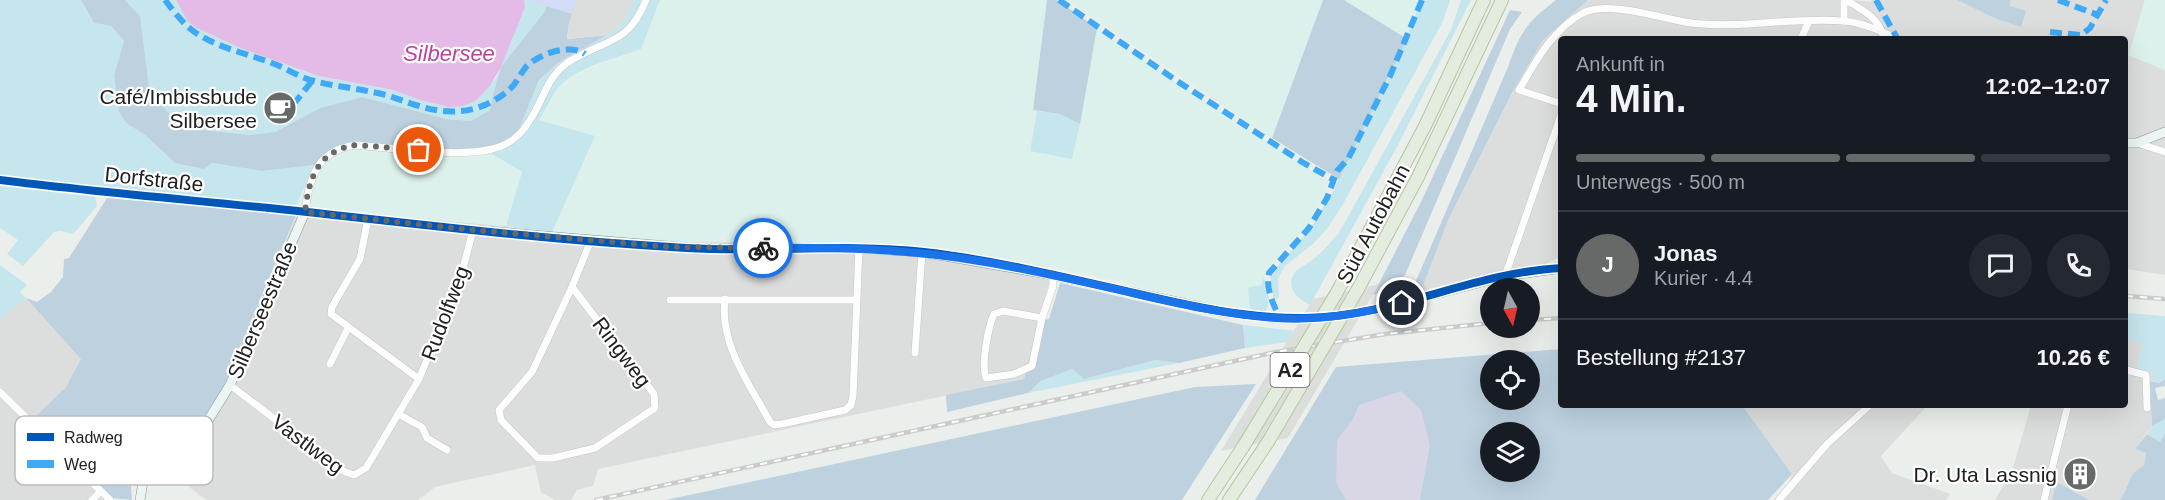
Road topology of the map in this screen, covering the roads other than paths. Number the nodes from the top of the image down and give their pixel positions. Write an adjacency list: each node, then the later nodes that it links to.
1 (646, 0): 17 (street, Silberseestraße)
2 (1484, 0): 51 (highway, Süd Autobahn / A2, bridge)
3 (1502, 0): 52 (highway, Süd Autobahn / A2, bridge)
4 (1845, 0): 6 (street); 7 (street)
5 (1809, 21): 6 (street); 8 (street); 10 (street)
6 (1844, 21): 7 (street)
7 (1882, 33): 9 (street)
8 (1802, 36)
9 (1890, 36)
10 (1558, 103)
11 (1558, 124): 25 (street)
12 (2165, 132): 14 (street)
13 (2128, 143): 14 (street)
14 (2137, 143): 15 (street)
15 (2165, 152)
16 (0, 180): 17 (street, Dorfstraße)
17 (305, 212): 18 (street); 36 (street, Silberseestraße)
18 (368, 219): 19 (street); 31 (street, Rudolfweg)
19 (473, 230): 20 (street); 35 (street, Rudolfweg)
20 (591, 240): 21 (street); 26 (street, Ringweg)
21 (858, 248): 22 (street); 29 (street)
22 (922, 252): 24 (street); 32 (street)
23 (1558, 269): 25 (street)
24 (1053, 275): 25 (street); 30 (street)
25 (1505, 276)
26 (572, 287): 26 (street, Ringweg)
27 (725, 299): 28 (street); 29 (street); 29 (street)
28 (670, 300)
29 (855, 300)
30 (1042, 318): 30 (street)
31 (348, 328): 33 (street); 35 (street, Rudolfweg)
32 (915, 353)
33 (330, 364)
34 (2128, 370): 40 (street)
35 (419, 379): 41 (street, Vastlweg)
36 (230, 385): 41 (street, Vastlweg); 43 (street, Silberseestraße)
37 (0, 392): 42 (street)
38 (1867, 408): 53 (street)
39 (2067, 408): 54 (street)
40 (2147, 408)
41 (398, 414): 44 (street)
42 (24, 416)
43 (211, 416)
44 (447, 450)
45 (93, 485): 47 (street)
46 (142, 485): 50 (street, Silberseestraße)
47 (100, 492): 48 (street); 49 (street)
48 (92, 500)
49 (110, 500)
50 (140, 500)
51 (1208, 500)
52 (1229, 500)
53 (1779, 500)
54 (2044, 500)

